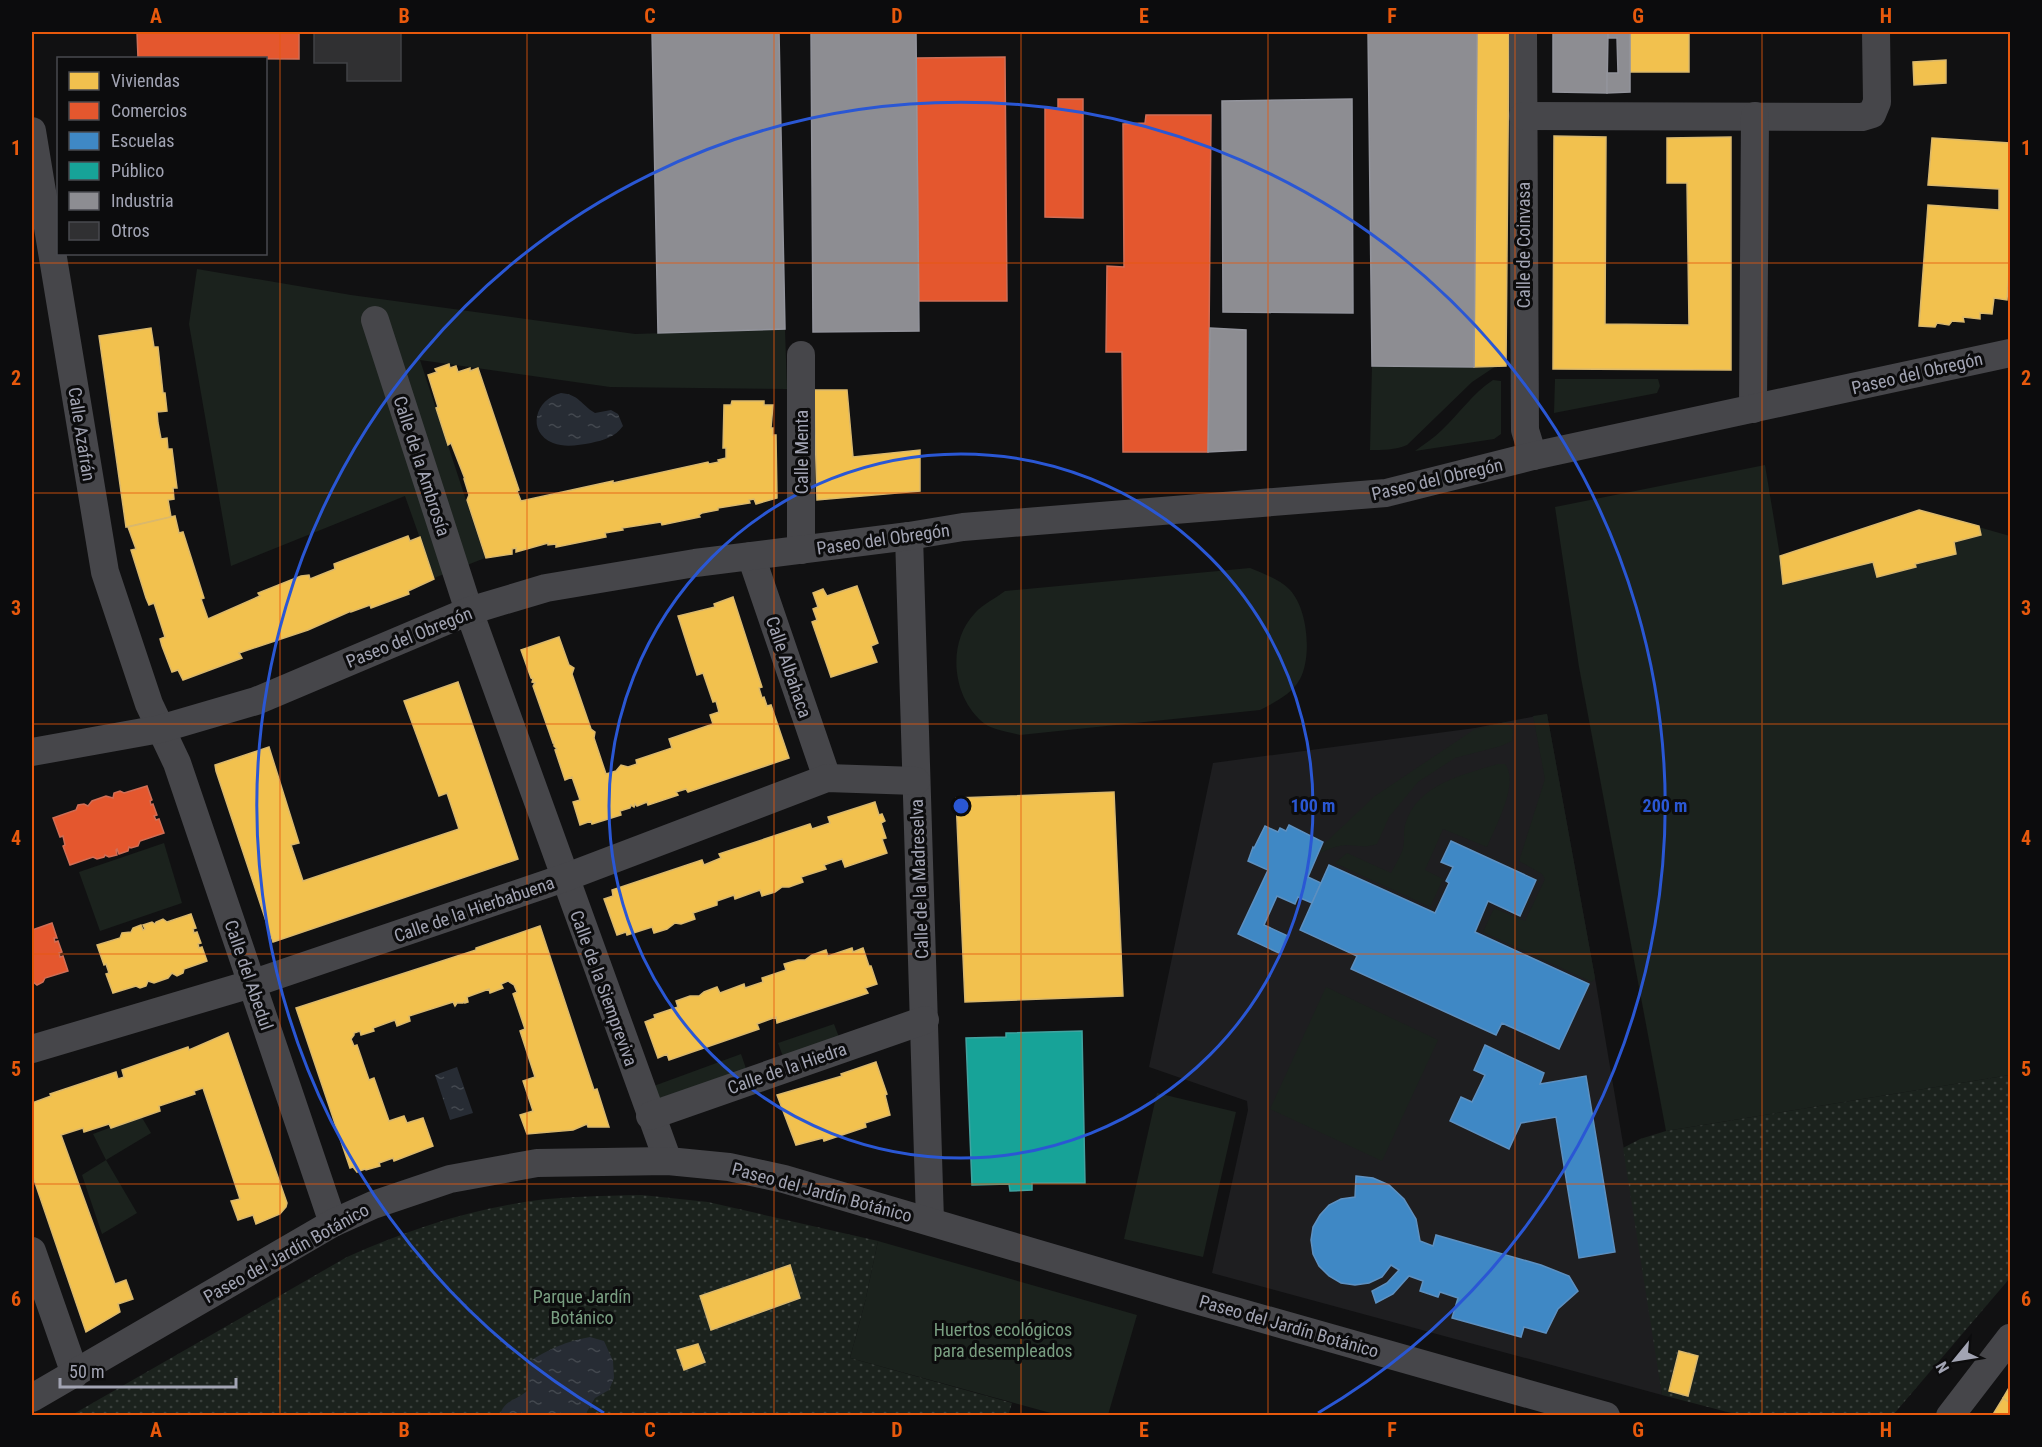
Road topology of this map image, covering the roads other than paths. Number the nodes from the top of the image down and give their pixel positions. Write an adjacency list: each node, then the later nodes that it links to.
1 (1523, 32): 3 (street, Calle de Coinvasa)
2 (1876, 32): 4 (street)
3 (1523, 116): 4 (street); 10 (street, Calle de Coinvasa)
4 (1755, 116): 9 (street)
5 (32, 131): 15 (street, Calle Azafrán)
6 (375, 320): 14 (street, Calle de la Ambrosía)
7 (2010, 353): 9 (street, Paseo del Obregón)
8 (801, 355): 12 (street, Calle Menta)
9 (1753, 409): 10 (street, Paseo del Obregón)
10 (1533, 456): 11 (street, Paseo del Obregón)
11 (909, 536): 12 (street, Paseo del Obregón); 18 (street, Calle de la Madreselva)
12 (801, 550): 13 (street, Paseo del Obregón)
13 (751, 556): 14 (street, Paseo del Obregón); 17 (street, Calle Albahaca)
14 (469, 611): 15 (street, Paseo del Obregón); 19 (street, Calle de la Siempreviva)
15 (160, 729): 16 (street, Paseo del Obregón); 20 (street, Calle del Abedul)
16 (32, 752)
17 (826, 778): 18 (street, Calle de la Hierbabuena); 19 (street, Calle de la Hierbabuena)
18 (916, 780): 21 (street, Calle de la Madreselva)
19 (564, 878): 20 (street, Calle de la Hierbabuena); 23 (street, Calle de la Siempreviva)
20 (252, 984): 22 (street, Calle de la Hierbabuena); 26 (street, Calle del Abedul)
21 (925, 1020): 23 (street, Calle de la Hiedra); 25 (street, Calle de la Madreselva)
22 (32, 1049)
23 (650, 1116): 24 (street, Calle de la Siempreviva)
24 (668, 1161): 25 (street, Paseo del Jardín Botánico); 26 (street, Paseo del Jardín Botánico)
25 (930, 1221): 31 (street, Paseo del Jardín Botánico)
26 (333, 1223): 29 (street, Paseo del Jardín Botánico)
27 (32, 1251): 29 (street)
28 (2010, 1338): 32 (street)
29 (75, 1374): 30 (street, Paseo del Jardín Botánico)
30 (32, 1398)
31 (1606, 1416)
32 (1950, 1416)

